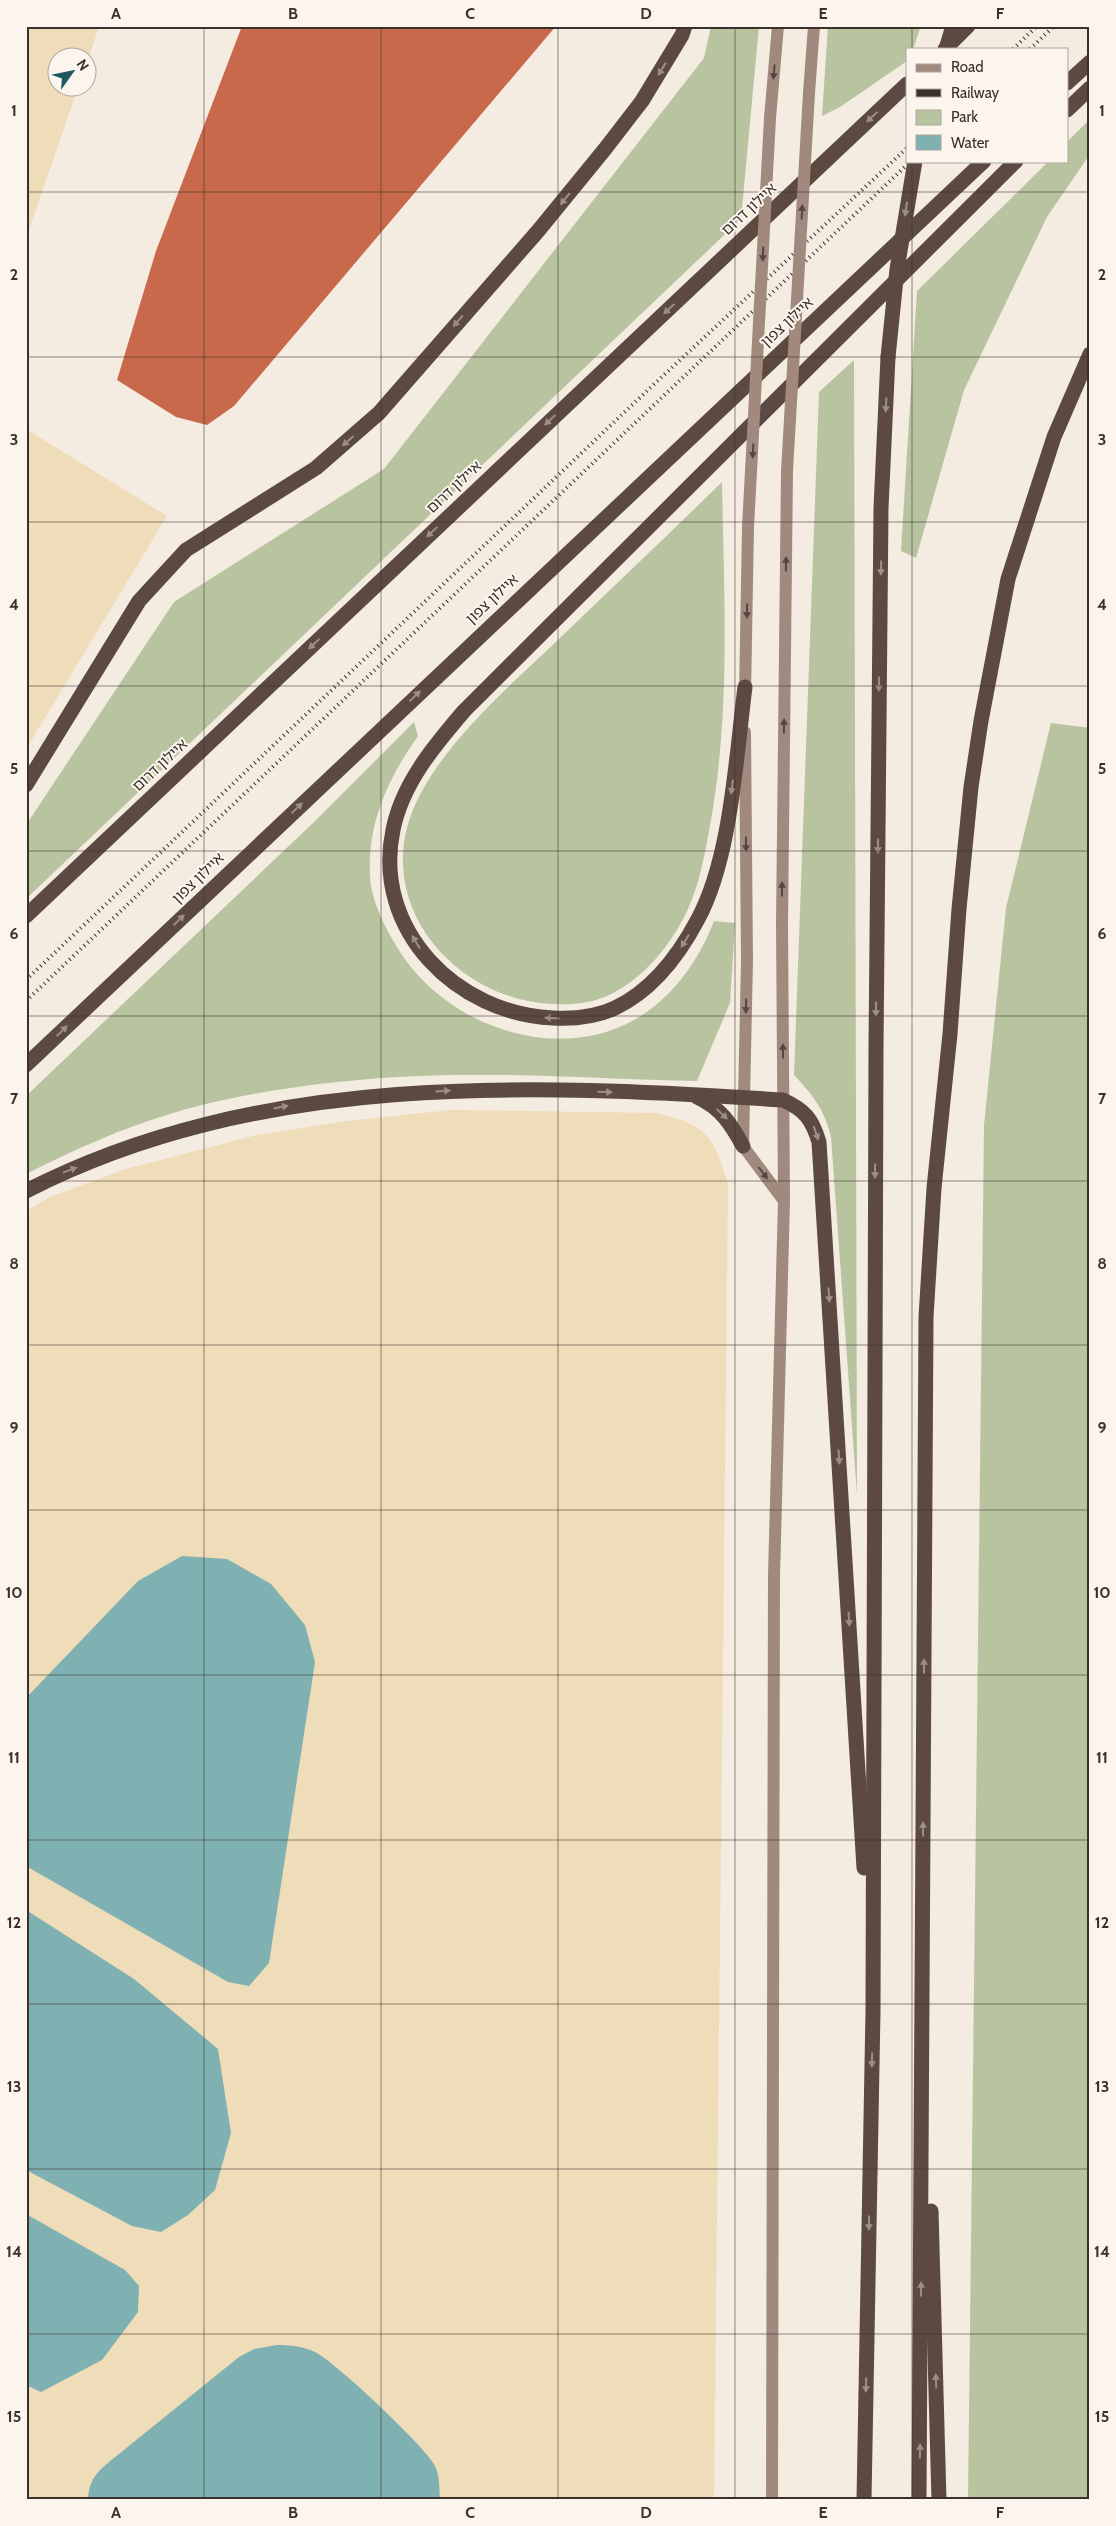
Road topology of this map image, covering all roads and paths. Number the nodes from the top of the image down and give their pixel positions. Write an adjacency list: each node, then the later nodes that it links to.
1 (685, 26): 18 (highway, one-way to 18)
2 (778, 26): 17 (street, one-way to 17, bridge)
3 (814, 26): 23 (street, one-way to 3, bridge)
4 (954, 26): 6 (highway, bridge)
5 (968, 26): 7 (highway)
6 (945, 48)
7 (946, 48)
8 (1090, 62): 9 (highway)
9 (1068, 82)
10 (906, 85): 19 (highway, איילון דרום, one-way to 19)
11 (1090, 88): 12 (highway)
12 (1068, 109)
13 (915, 162): 28 (highway, one-way to 28, bridge)
14 (983, 162): 20 (highway, איילון צפון, one-way to 14)
15 (1015, 162): 17 (highway, one-way to 15)
16 (1090, 354): 27 (highway, one-way to 16)
17 (745, 687): 22 (street, one-way to 22)
18 (26, 786)
19 (26, 916)
20 (26, 1065)
21 (689, 1094): 22 (highway); 24 (highway, one-way to 24); 25 (highway, one-way to 21)
22 (744, 1097): 23 (highway); 24 (street)
23 (783, 1100): 26 (street); 28 (highway, one-way to 28)
24 (743, 1146): 26 (street, one-way to 26)
25 (26, 1191)
26 (784, 1201): 29 (street)
27 (923, 1860): 31 (highway, one-way to 27); 32 (highway, one-way to 27)
28 (873, 2011): 30 (highway, one-way to 30)
29 (772, 2500)
30 (864, 2500)
31 (919, 2500)
32 (939, 2500)

